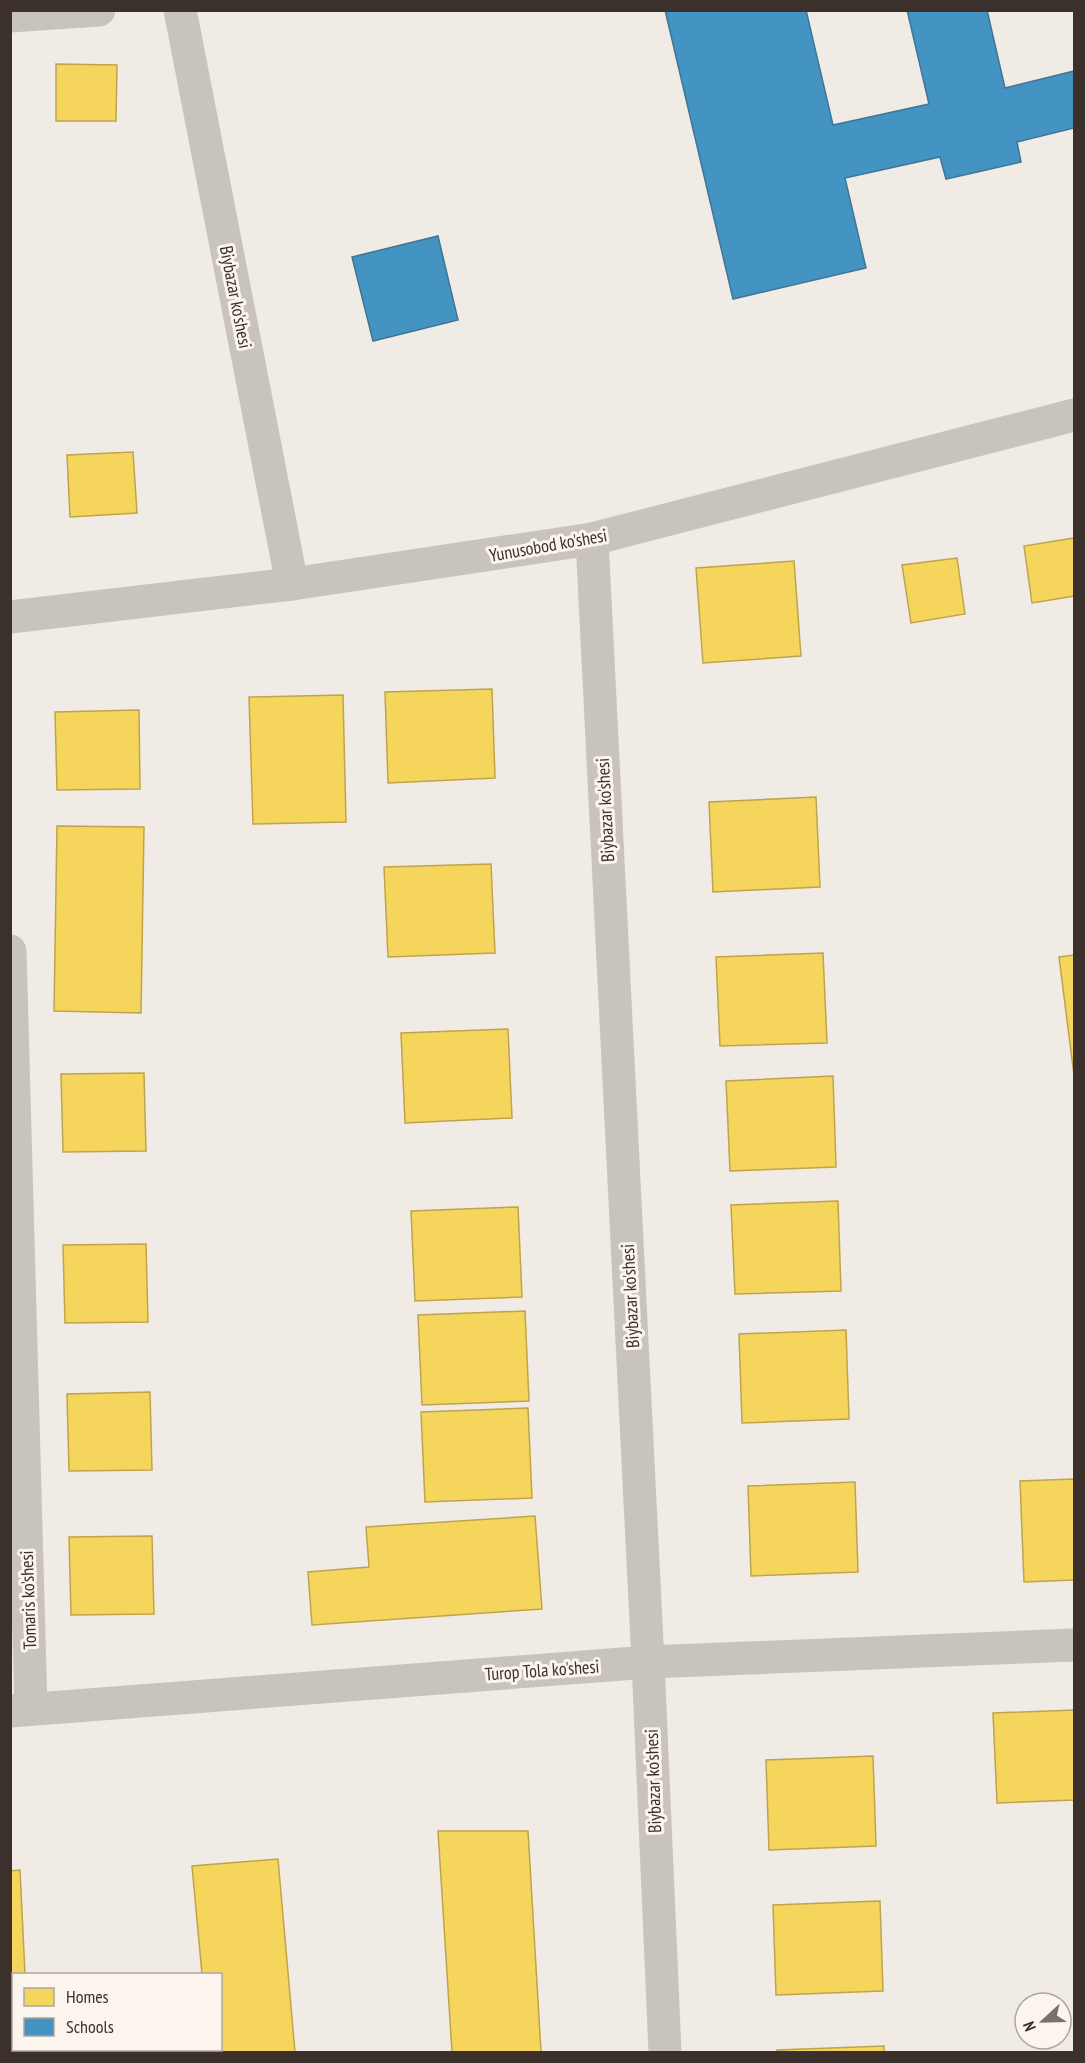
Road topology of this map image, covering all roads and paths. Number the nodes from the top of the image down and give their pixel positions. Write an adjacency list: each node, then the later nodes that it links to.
1 (99, 10): 3 (street)
2 (180, 10): 6 (street, Biybazar ko'shesi)
3 (10, 16)
4 (1074, 415): 5 (street, Yunusobod ko'shesi)
5 (592, 539): 6 (street, Yunusobod ko'shesi); 10 (street, Biybazar ko'shesi)
6 (292, 584): 7 (street, Yunusobod ko'shesi)
7 (10, 616)
8 (10, 951): 11 (street, Tomaris ko'shesi)
9 (1074, 1645): 10 (street, Turop Tola ko'shesi)
10 (648, 1662): 11 (street, Turop Tola ko'shesi); 12 (street, Biybazar ko'shesi)
11 (21, 1710)
12 (665, 2052)

